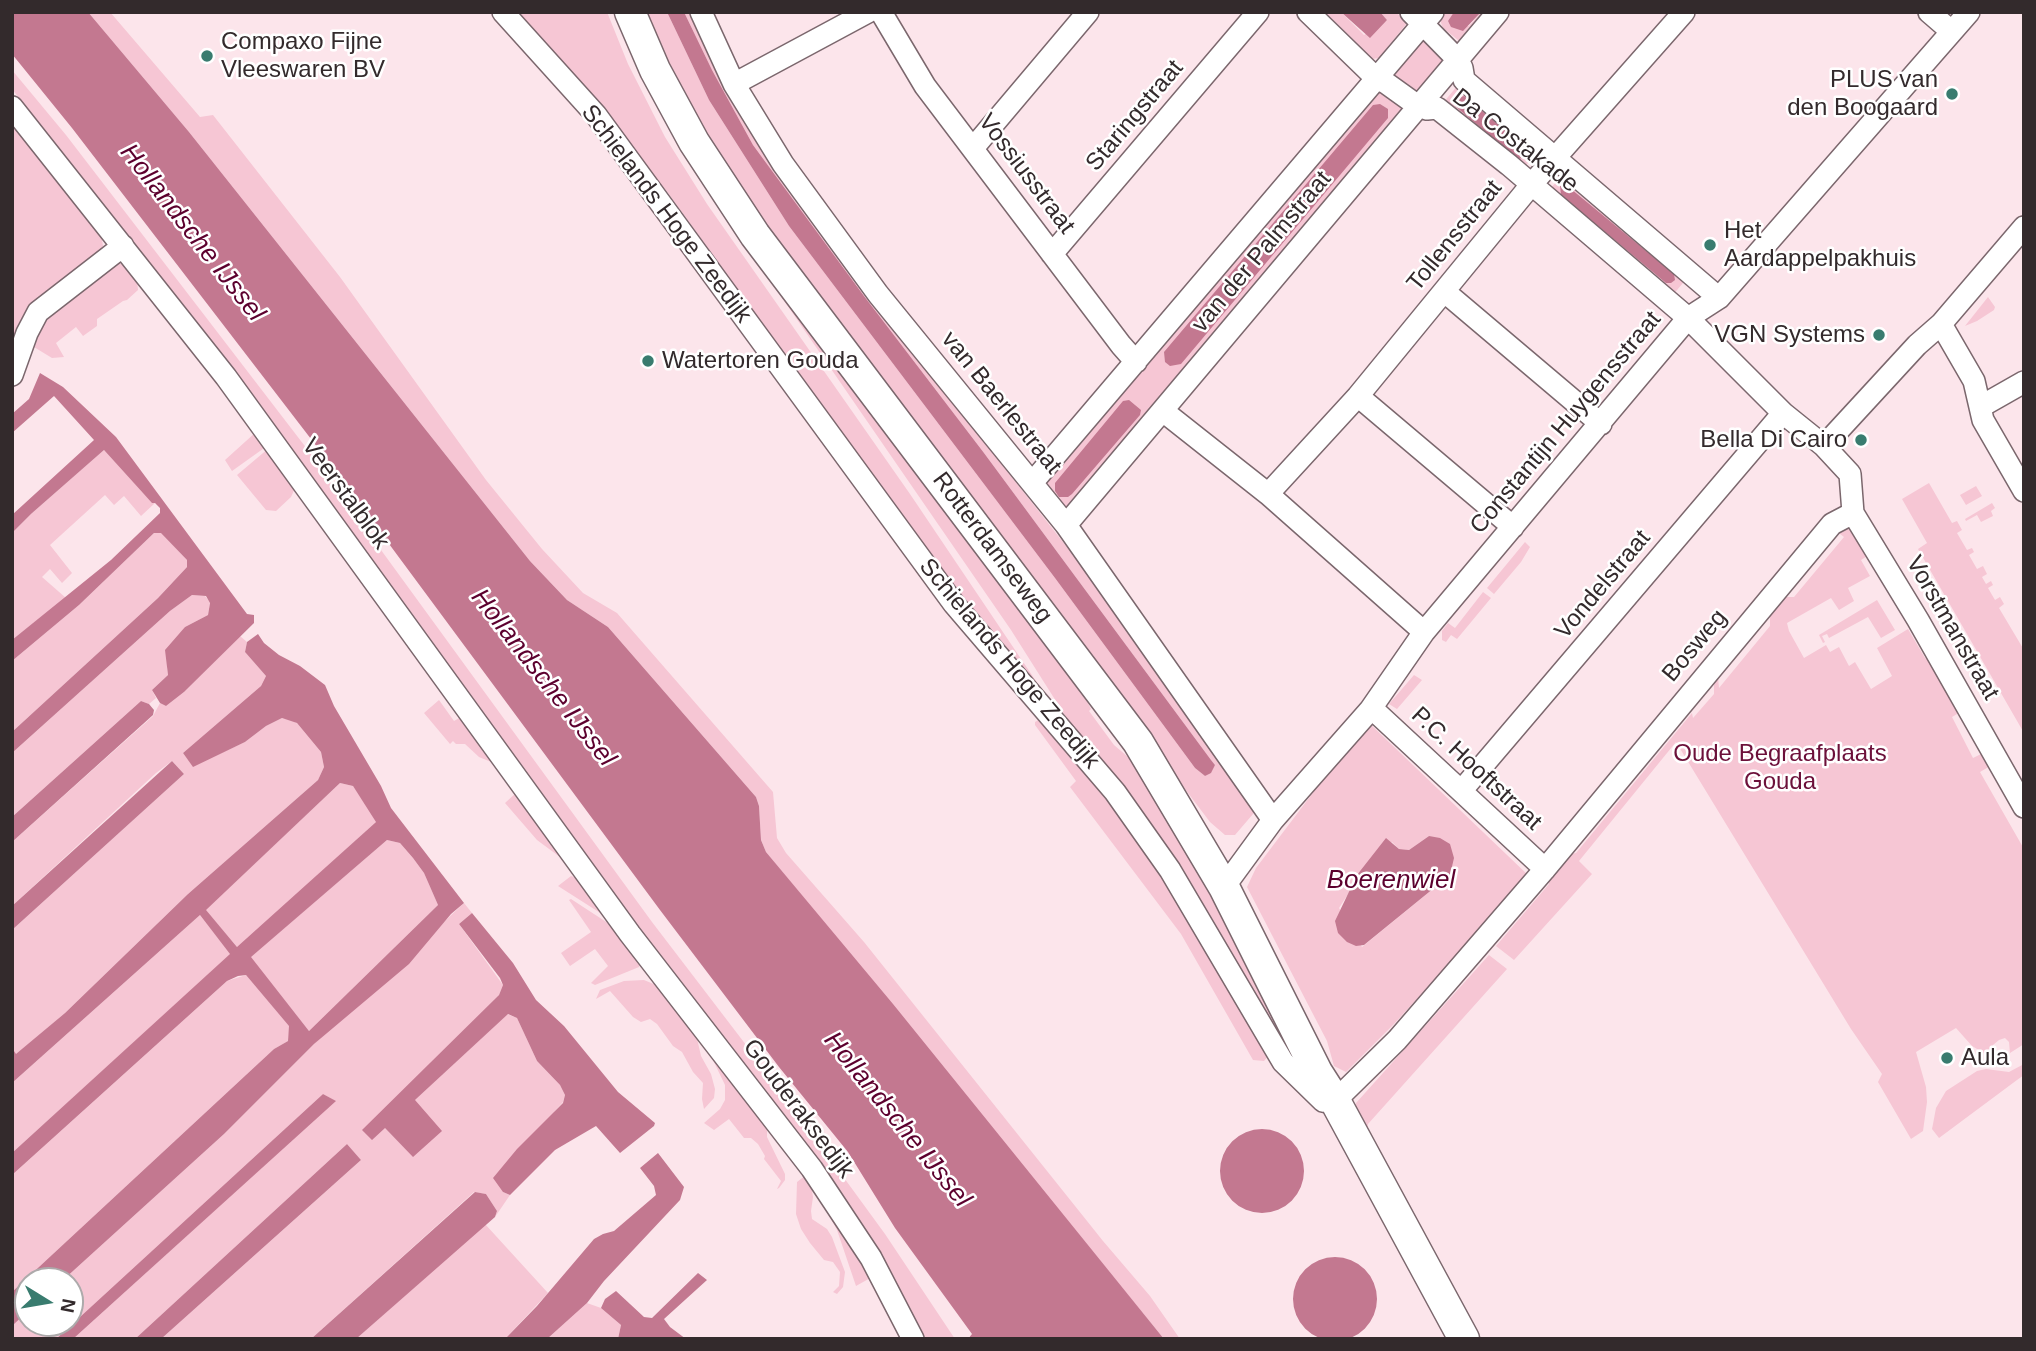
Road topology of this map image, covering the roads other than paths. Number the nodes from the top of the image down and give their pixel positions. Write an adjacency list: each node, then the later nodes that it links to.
1 (503, 12): 53 (street, Schielands Hoge Zeedijk)
2 (630, 12): 51 (main road, Rotterdamseweg)
3 (701, 12): 17 (street, van Baerlestraat)
4 (867, 12): 17 (street)
5 (881, 12): 20 (street, Vossiusstraat)
6 (1088, 12): 20 (street)
7 (1258, 12): 25 (street, Staringstraat)
8 (1308, 12): 16 (street, Da Costakade)
9 (1498, 12): 15 (street, van der Palmstraat)
10 (1684, 12): 21 (street, Tollensstraat)
11 (1929, 12): 14 (street)
12 (1969, 12): 14 (street, Constantijn Huygensstraat)
13 (1423, 16): 15 (street, Da Costakade); 16 (street, van der Palmstraat)
14 (1951, 31): 27 (street, Constantijn Huygensstraat)
15 (1458, 60): 18 (street, van der Palmstraat); 21 (street, Da Costakade)
16 (1377, 79): 18 (street, Da Costakade); 30 (street, van der Palmstraat)
17 (734, 84): 39 (street, van Baerlestraat)
18 (1418, 106): 22 (street, Da Costakade); 35 (street, van der Palmstraat)
19 (12, 107): 24 (street, Veerstalblok)
20 (974, 147): 25 (street, Vossiusstraat)
21 (1555, 157): 22 (street, Tollensstraat); 27 (street, Da Costakade)
22 (1531, 185): 26 (street, Tollensstraat); 28 (street, Da Costakade)
23 (2024, 227): 29 (street)
24 (123, 246): 31 (street); 52 (street, Veerstalblok)
25 (1052, 254): 30 (street, Vossiusstraat)
26 (1445, 292): 33 (street, Tollensstraat); 37 (street)
27 (1719, 298): 28 (street, Constantijn Huygensstraat)
28 (1688, 318): 36 (street, Da Costakade); 37 (street, Constantijn Huygensstraat)
29 (1941, 324): 34 (street); 38 (street)
30 (1136, 362): 39 (street, van der Palmstraat)
31 (12, 375)
32 (2024, 382): 34 (street)
33 (1357, 396): 41 (street, Tollensstraat); 44 (street)
34 (1980, 407): 40 (street)
35 (1163, 411): 41 (street); 43 (street, van der Palmstraat)
36 (1783, 413): 38 (street, Da Costakade); 47 (street, Vondelstraat)
37 (1601, 424): 44 (street, Constantijn Huygensstraat)
38 (1824, 446): 42 (street)
39 (1032, 483): 43 (street, van Baerlestraat)
40 (2024, 491)
41 (1268, 494): 45 (street)
42 (1853, 513): 48 (street, Vorstmanstraat); 50 (street, Bosweg)
43 (1066, 525): 49 (street, van Baerlestraat)
44 (1513, 527): 45 (street, Constantijn Huygensstraat)
45 (1424, 632): 46 (street, Constantijn Huygensstraat)
46 (1370, 710): 47 (street, P.C. Hooftstraat); 49 (street, Constantijn Huygensstraat)
47 (1462, 790): 50 (street, P.C. Hooftstraat)
48 (2024, 807)
49 (1273, 820): 51 (street, Constantijn Huygensstraat)
50 (1545, 869): 53 (street, Bosweg)
51 (1224, 887): 53 (main road, Rotterdamseweg)
52 (622, 922): 54 (street, Gouderaksedijk)
53 (1333, 1097): 55 (main road)
54 (914, 1339)
55 (1464, 1339)

